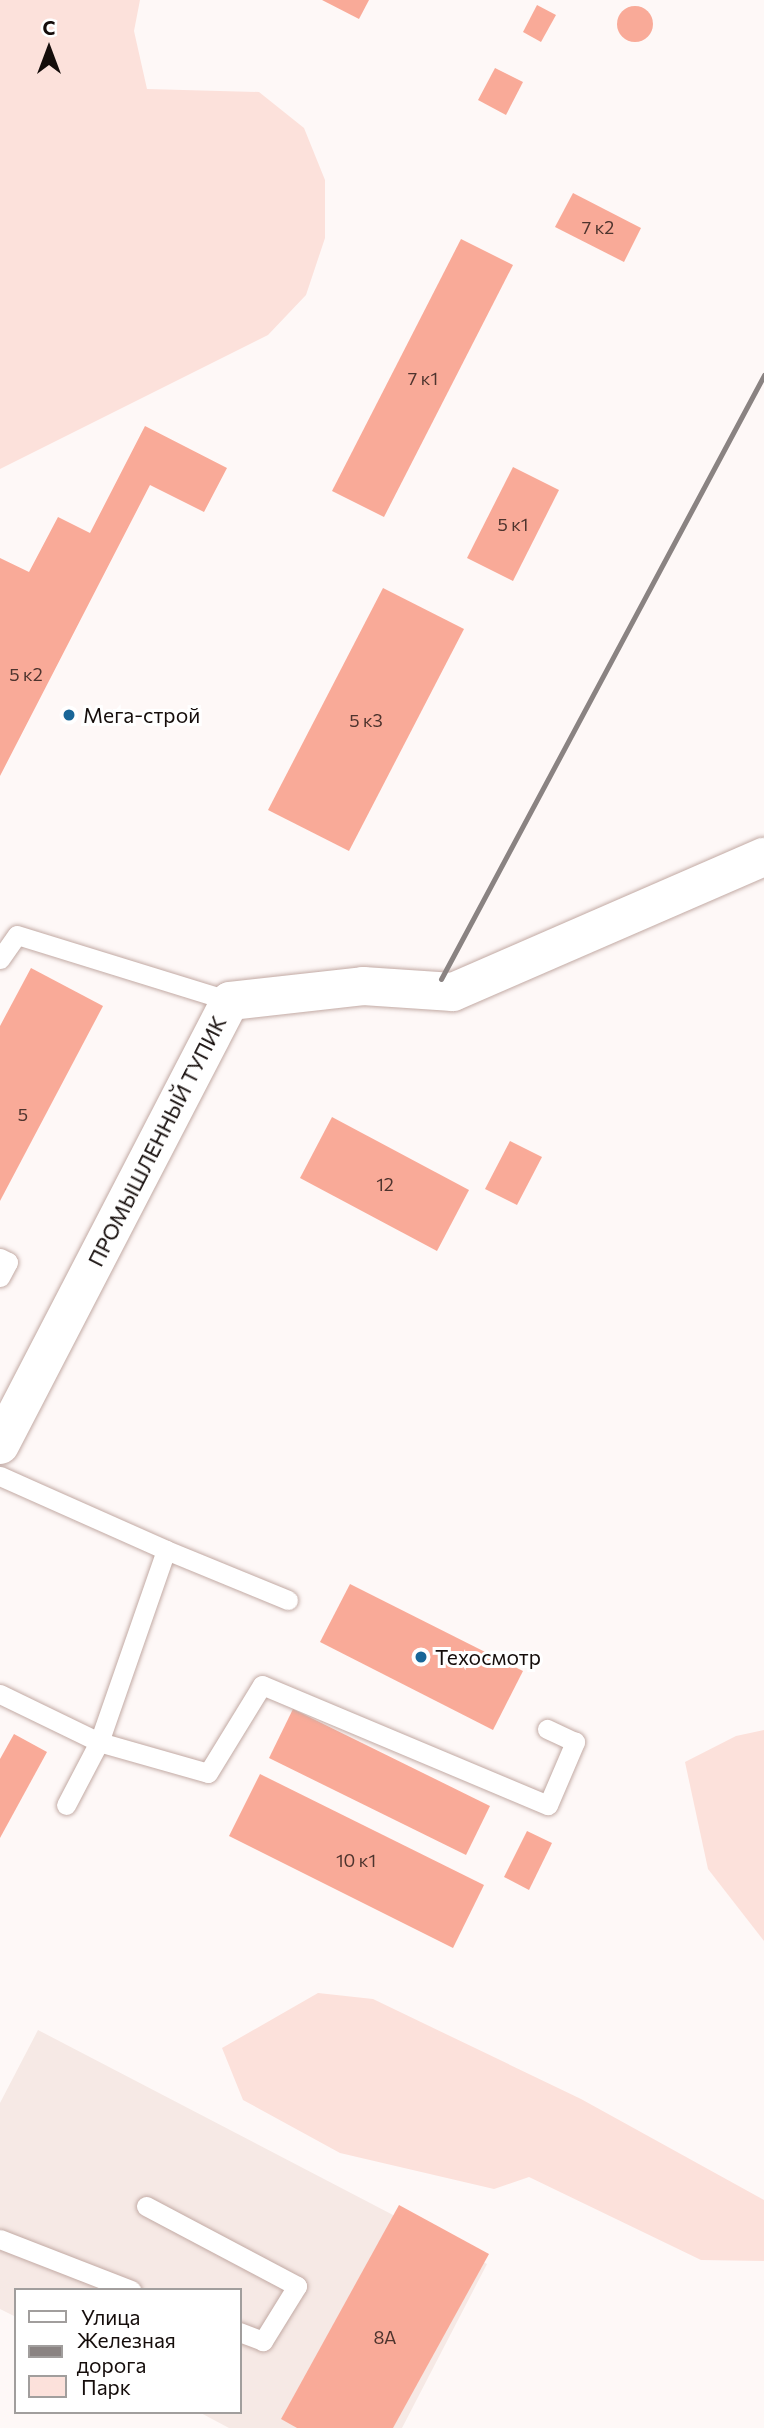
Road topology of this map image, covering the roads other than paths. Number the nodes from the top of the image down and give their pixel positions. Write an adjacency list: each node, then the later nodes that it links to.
1 (764, 857): 3 (street, ПРОМЫШЛЕННЫЙ ТУПИК)
2 (0, 959): 3 (lane)
3 (230, 1001): 6 (street, ПРОМЫШЛЕННЫЙ ТУПИК)
4 (0, 1258): 5 (lane)
5 (0, 1276)
6 (0, 1445)
7 (0, 1476): 8 (lane)
8 (166, 1550): 9 (lane); 12 (lane)
9 (288, 1600)
10 (0, 1694): 12 (lane)
11 (547, 1729): 12 (lane)
12 (99, 1742): 13 (lane)
13 (66, 1805)
14 (146, 2206): 17 (lane)
15 (0, 2239): 16 (lane)
16 (126, 2288)
17 (242, 2333)

